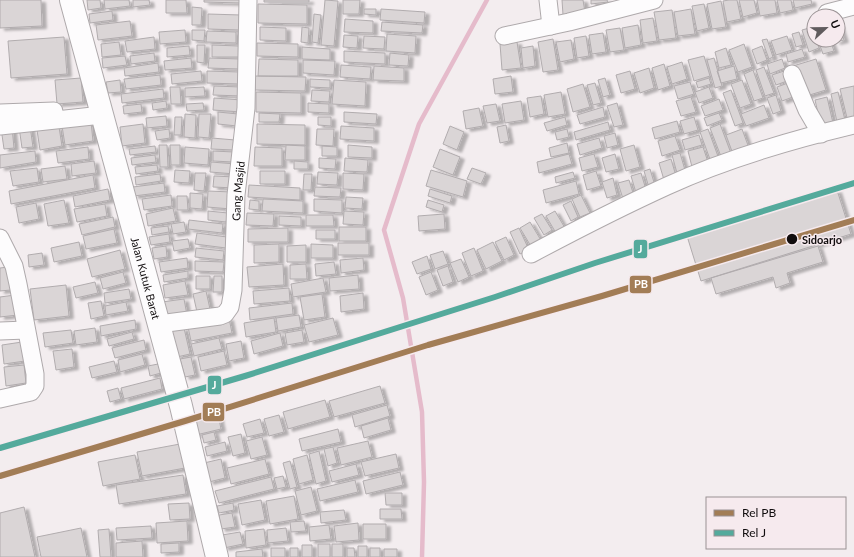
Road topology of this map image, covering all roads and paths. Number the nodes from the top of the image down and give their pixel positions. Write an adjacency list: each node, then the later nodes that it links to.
1 (71, 0): 9 (street, Jalan Kutuk Barat)
2 (248, 0): 16 (street, Gang Masjid)
3 (548, 0): 6 (street)
4 (654, 0): 5 (street)
5 (625, 4): 6 (street)
6 (551, 26): 7 (street)
7 (504, 36)
8 (792, 74): 13 (street)
9 (101, 111): 10 (street); 12 (street); 16 (street, Jalan Kutuk Barat)
10 (0, 113)
11 (854, 125): 13 (street)
12 (0, 126)
13 (821, 134): 15 (street)
14 (2, 245): 17 (street)
15 (531, 254)
16 (159, 324): 20 (street, Jalan Kutuk Barat)
17 (26, 330): 18 (street); 19 (street)
18 (0, 331)
19 (0, 399)
20 (217, 557)

